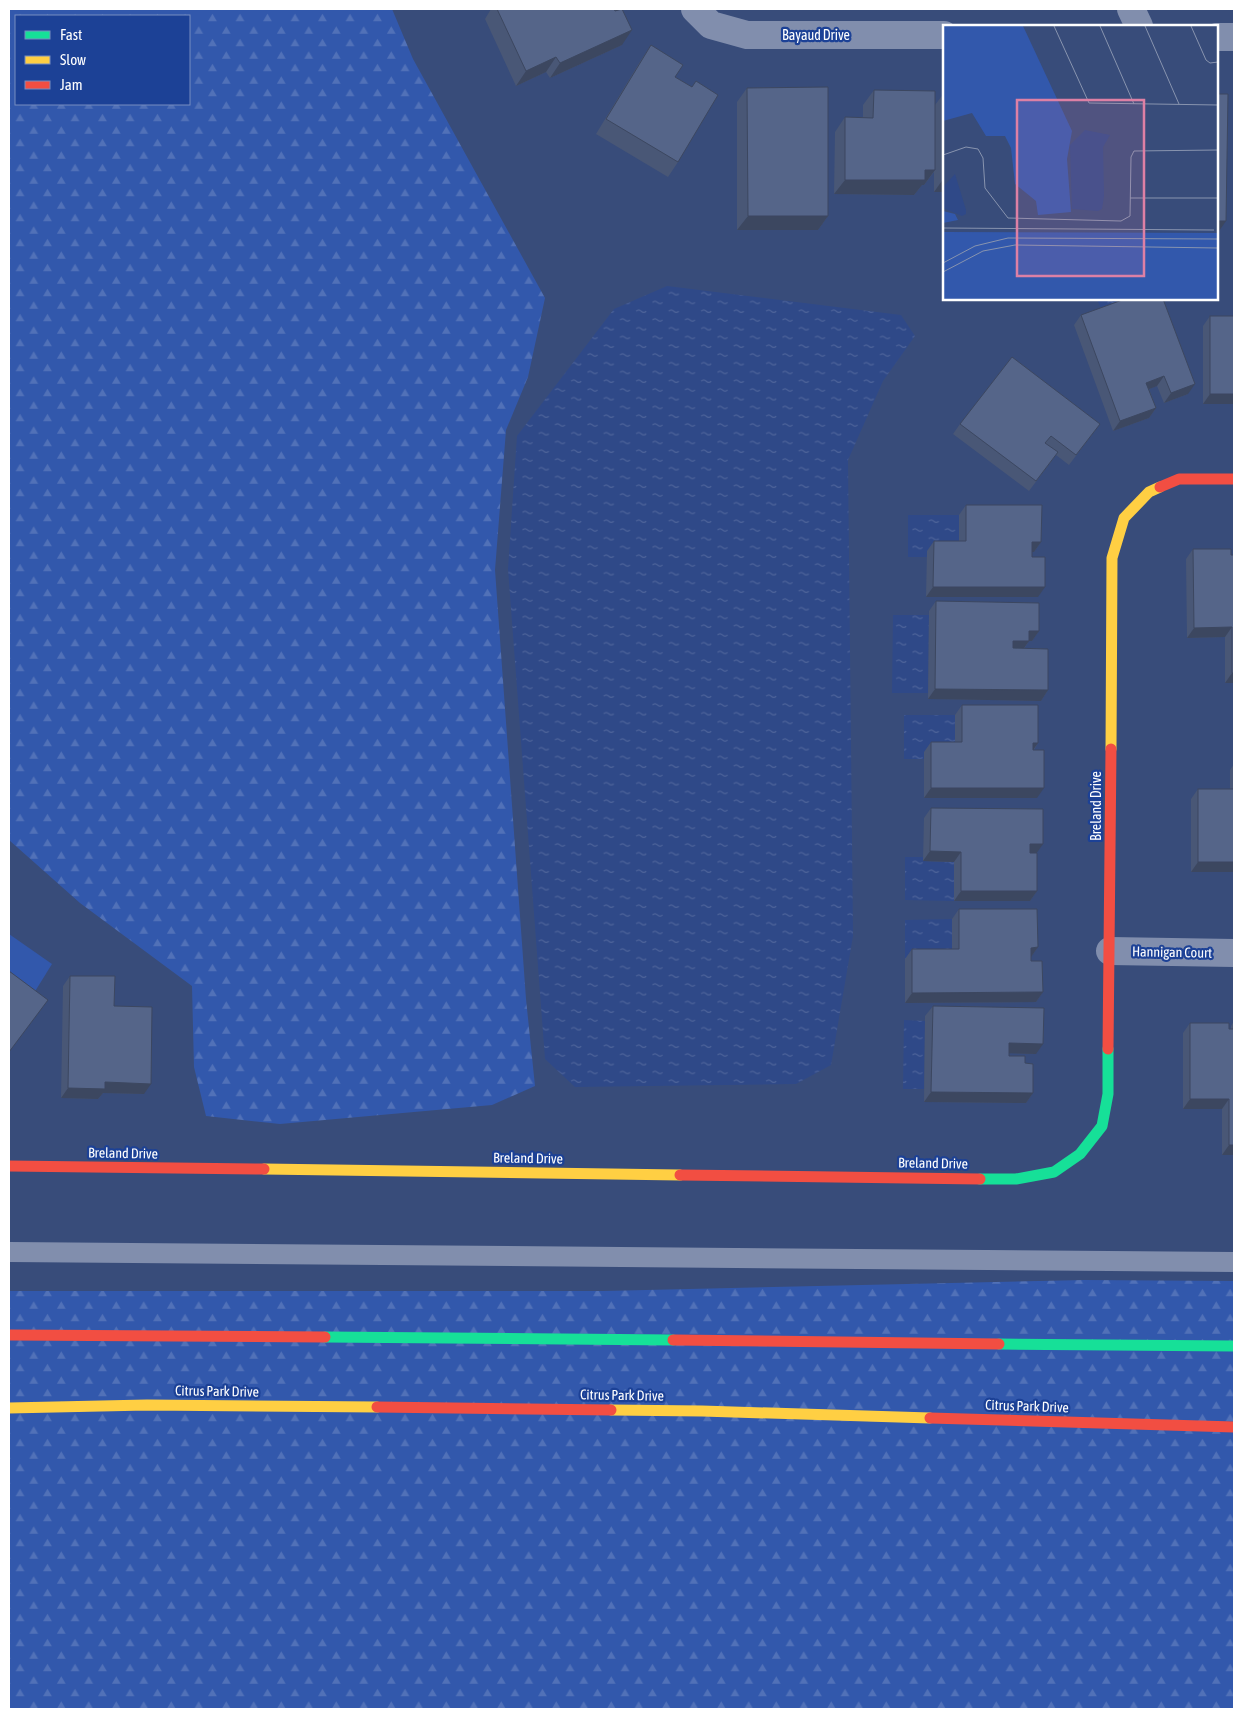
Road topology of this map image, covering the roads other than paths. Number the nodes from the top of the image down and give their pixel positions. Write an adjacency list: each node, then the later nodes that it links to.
1 (695, 9): 4 (street, Bayaud Drive)
2 (1131, 9): 3 (street)
3 (1139, 25)
4 (943, 35)
5 (1218, 37): 6 (street)
6 (1234, 37)
7 (1234, 479): 8 (street, Breland Drive)
8 (1110, 951): 9 (street, Hannigan Court); 10 (street, Breland Drive)
9 (1234, 953)
10 (9, 1166)
11 (9, 1252): 12 (lane)
12 (1234, 1262)
13 (9, 1335): 14 (street)
14 (1234, 1346)
15 (9, 1408): 16 (street, Citrus Park Drive)
16 (1234, 1428)

